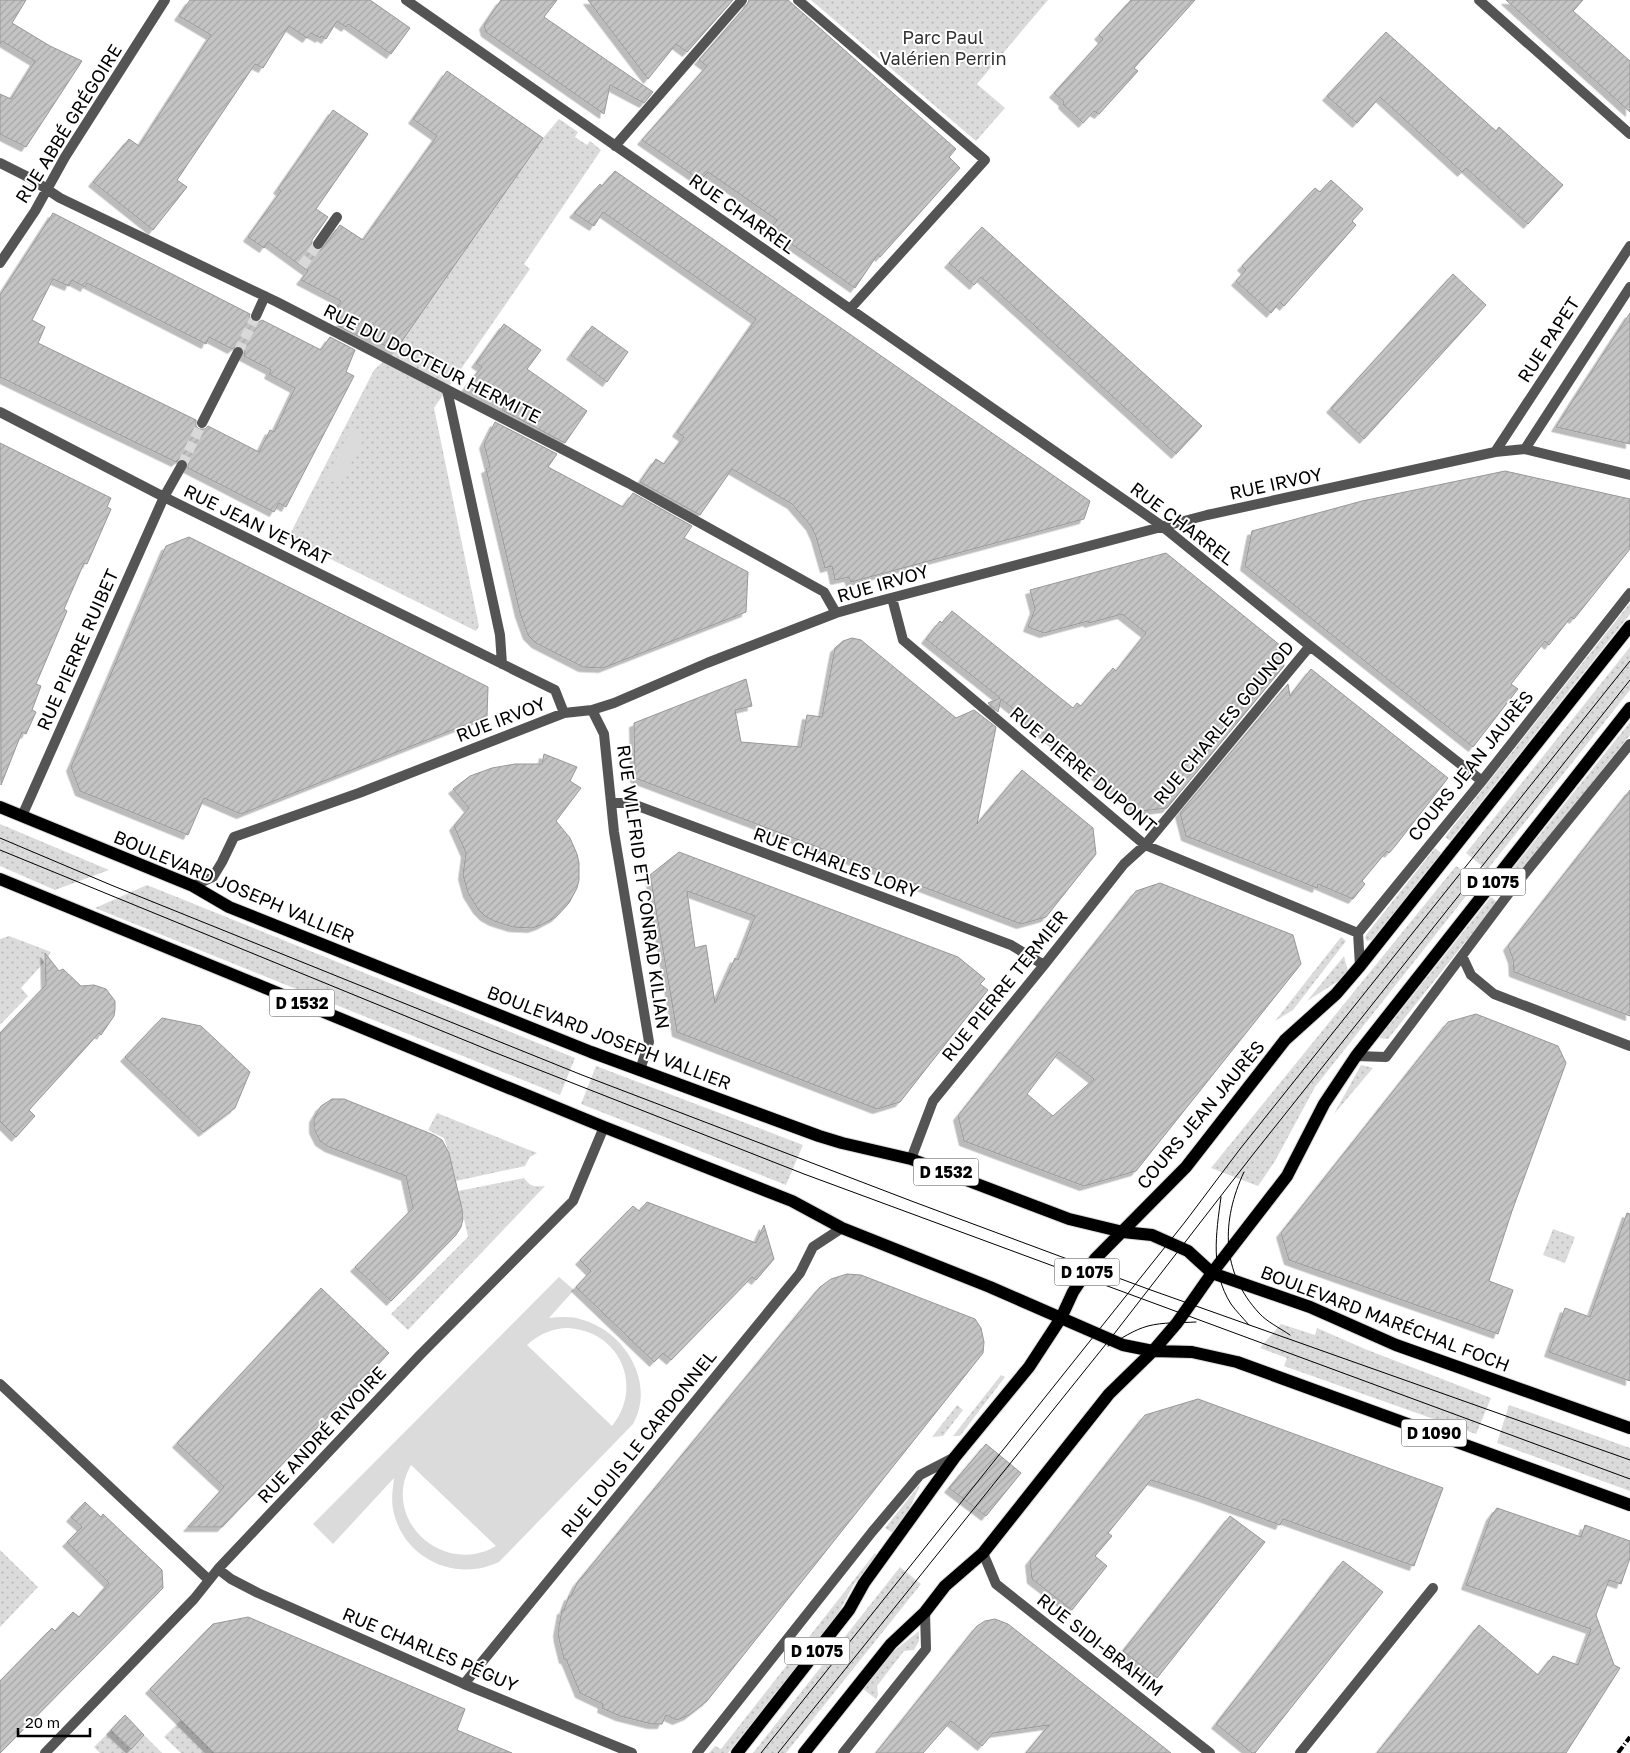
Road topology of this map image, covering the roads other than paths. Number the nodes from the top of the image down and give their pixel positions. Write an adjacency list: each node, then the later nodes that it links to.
1 (164, 0): 9 (street, RUE ABBÉ GRÉGOIRE)
2 (406, 0): 7 (street, RUE CHARREL)
3 (742, 0): 7 (street)
4 (798, 0): 16 (street)
5 (1479, 0): 6 (street)
6 (1630, 134)
7 (615, 146): 16 (street, RUE CHARREL)
8 (0, 163): 9 (street, RUE DU DOCTEUR HERMITE)
9 (48, 189): 13 (street, RUE ABBÉ GRÉGOIRE); 15 (street, RUE DU DOCTEUR HERMITE)
10 (337, 217): 11 (street)
11 (318, 244)
12 (1630, 246): 23 (street, RUE PAPET)
13 (0, 263)
14 (1630, 287): 22 (street)
15 (265, 296): 17 (street); 19 (street, RUE DU DOCTEUR HERMITE)
16 (850, 309): 27 (street, RUE CHARREL)
17 (256, 316)
18 (238, 352): 21 (street)
19 (447, 390): 30 (street, RUE DU DOCTEUR HERMITE); 33 (street)
20 (0, 412): 26 (street, RUE JEAN VEYRAT)
21 (202, 424)
22 (1525, 449): 23 (street, RUE IRVOY); 25 (street, RUE IRVOY)
23 (1496, 452): 27 (street, RUE IRVOY)
24 (182, 465): 26 (street, RUE PIERRE RUIBET)
25 (1630, 475)
26 (164, 497): 33 (street, RUE JEAN VEYRAT); 41 (street, RUE PIERRE RUIBET)
27 (1162, 526): 29 (street, RUE IRVOY); 32 (street, RUE CHARREL)
28 (1630, 592): 38 (street, COURS JEAN JAURÈS)
29 (892, 598): 30 (street, RUE IRVOY); 42 (street, RUE PIERRE DUPONT)
30 (836, 613): 35 (street, RUE IRVOY)
31 (1630, 626): 48 (main road, COURS JEAN JAURÈS / D 1075)
32 (1310, 646): 38 (street, RUE CHARREL); 42 (street, RUE CHARLES GOUNOD)
33 (502, 664): 36 (street, RUE JEAN VEYRAT)
34 (1630, 708): 50 (main road, D 1075)
35 (592, 710): 36 (street, RUE IRVOY); 39 (street, RUE WILFRID ET CONRAD KILIAN)
36 (564, 712): 44 (street, RUE IRVOY)
37 (1630, 744): 46 (street)
38 (1482, 781): 45 (street, COURS JEAN JAURÈS)
39 (612, 803): 47 (street, RUE CHARLES LORY); 51 (street, RUE WILFRID ET CONRAD KILIAN)
40 (0, 807): 41 (main road, BOULEVARD JOSEPH VALLIER / D 1532)
41 (22, 816): 44 (main road, BOULEVARD JOSEPH VALLIER / D 1532)
42 (1145, 845): 45 (street, RUE PIERRE DUPONT); 47 (street, RUE PIERRE TERMIER)
43 (0, 879): 52 (main road, D 1532)
44 (192, 886): 51 (main road, BOULEVARD JOSEPH VALLIER / D 1532)
45 (1358, 933): 48 (street)
46 (1462, 956): 49 (street); 50 (street)
47 (1044, 965): 53 (street, RUE PIERRE TERMIER)
48 (1360, 966): 55 (main road, COURS JEAN JAURÈS / D 1075)
49 (1630, 1046)
50 (1356, 1056): 56 (main road, D 1075)
51 (640, 1070): 53 (main road, BOULEVARD JOSEPH VALLIER / D 1532)
52 (604, 1127): 54 (main road, D 1532); 64 (street, RUE ANDRÉ RIVOIRE)
53 (911, 1160): 55 (main road, BOULEVARD JOSEPH VALLIER / D 1532)
54 (842, 1228): 57 (main road, D 1532); 68 (street, RUE LOUIS LE CARDONNEL)
55 (1123, 1232): 56 (main road, BOULEVARD JOSEPH VALLIER); 57 (main road, COURS JEAN JAURÈS / D 1075)
56 (1212, 1273): 58 (main road, D 1075); 60 (main road, BOULEVARD MARÉCHAL FOCH)
57 (1061, 1318): 58 (main road); 61 (main road, D 1075)
58 (1153, 1351): 62 (main road, D 1090); 63 (main road, D 1075)
59 (0, 1384): 65 (street)
60 (1630, 1428)
61 (955, 1457): 71 (street); 72 (main road, D 1075)
62 (1630, 1505)
63 (983, 1553): 67 (main road, D 1075); 75 (street, RUE SIDI-BRAHIM)
64 (218, 1569): 65 (street, RUE ANDRÉ RIVOIRE); 68 (street, RUE CHARLES PÉGUY)
65 (209, 1580): 69 (street, RUE ANDRÉ RIVOIRE)
66 (1433, 1588): 76 (street)
67 (925, 1612): 73 (main road, D 1075); 74 (street)
68 (464, 1684): 70 (street, RUE CHARLES PÉGUY)
69 (44, 1753)
70 (632, 1753)
71 (697, 1753)
72 (737, 1753)
73 (804, 1753)
74 (843, 1753)
75 (1210, 1753)
76 (1300, 1753)

